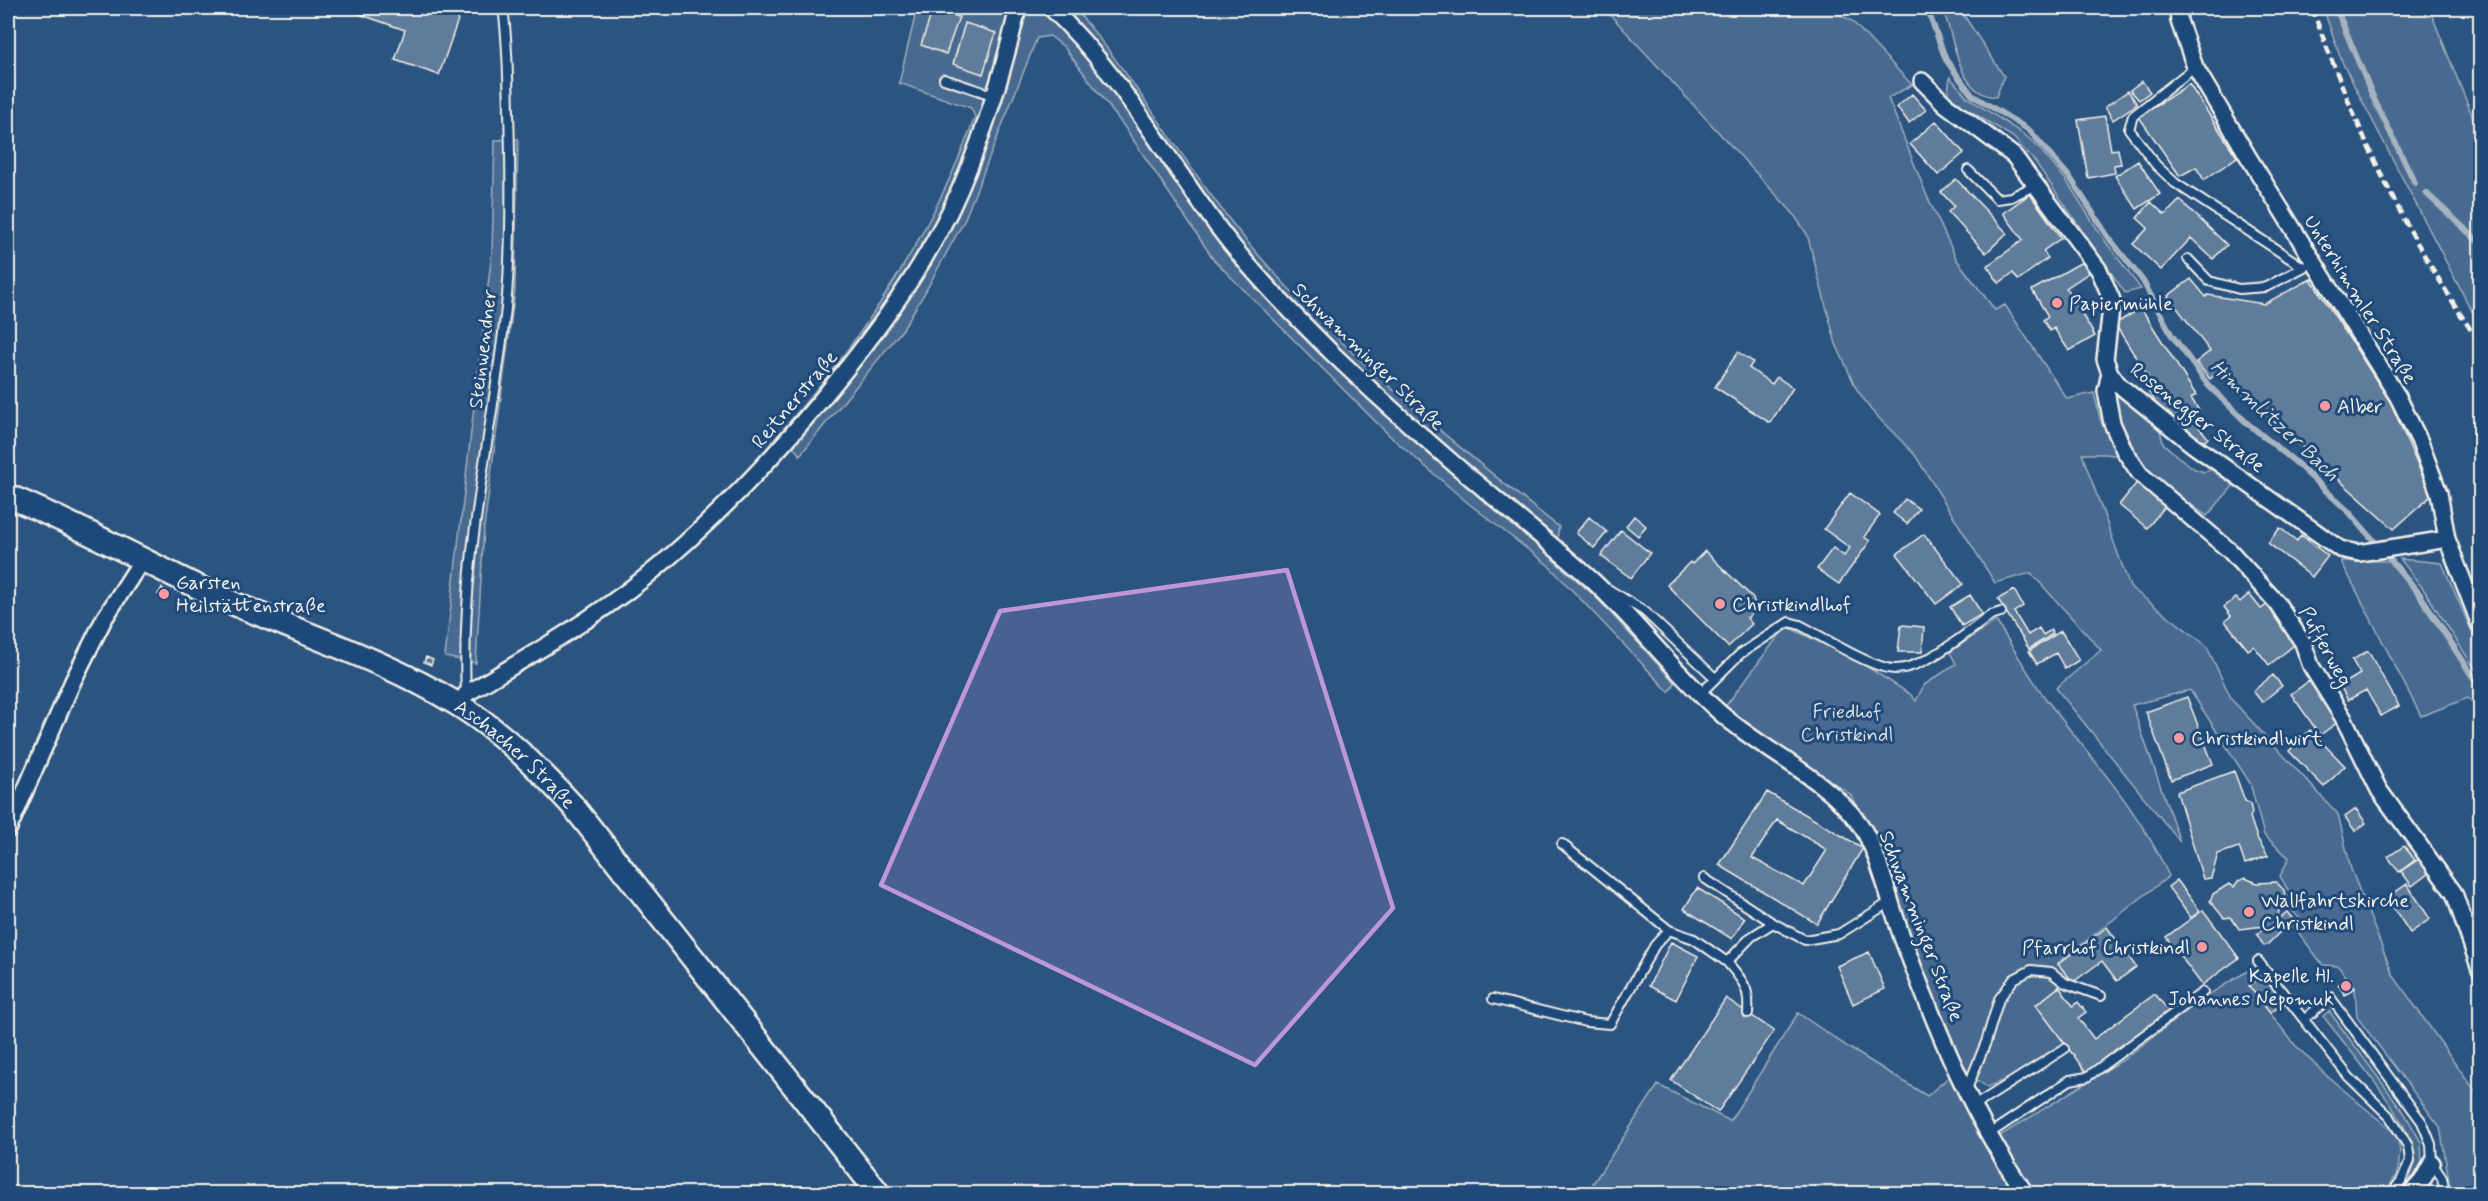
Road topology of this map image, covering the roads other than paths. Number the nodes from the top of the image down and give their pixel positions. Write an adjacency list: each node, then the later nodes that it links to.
1 (503, 8): 22 (lane, Steinwendner)
2 (1018, 8): 8 (street, Reitnerstraße)
3 (1051, 8): 17 (street, Schwamminger Straße)
4 (2178, 8): 5 (street, Unterhimmler Straße)
5 (2196, 66): 12 (street, Unterhimmler Straße); 12 (lane)
6 (944, 79): 8 (lane)
7 (1922, 81): 10 (street, Rosenegger Straße)
8 (995, 96): 22 (street, Reitnerstraße)
9 (1968, 170): 10 (lane)
10 (2037, 184): 13 (street, Rosenegger Straße)
11 (2188, 259): 12 (lane)
12 (2308, 265): 15 (street, Unterhimmler Straße)
13 (2109, 374): 15 (street, Rosenegger Straße); 31 (street, Pufferweg)
14 (8, 496): 16 (street, Aschacher Straße)
15 (2447, 539): 19 (street, Unterhimmler Straße)
16 (142, 560): 22 (street, Aschacher Straße); 23 (street)
17 (1594, 582): 20 (lane); 21 (street, Schwamminger Straße)
18 (2001, 612): 20 (lane)
19 (2481, 625)
20 (1715, 678): 21 (lane)
21 (1699, 695): 26 (street, Schwamminger Straße)
22 (462, 700): 42 (street, Aschacher Straße)
23 (8, 830)
24 (1562, 844): 28 (lane)
25 (1704, 878): 27 (lane)
26 (1890, 902): 27 (lane); 38 (street, Schwamminger Straße)
27 (1773, 923): 30 (lane)
28 (1670, 930): 30 (lane); 34 (lane)
29 (2258, 961): 36 (lane)
30 (1727, 962): 35 (lane)
31 (2481, 969)
32 (2203, 992): 40 (lane)
33 (2101, 996): 38 (lane)
34 (1493, 999)
35 (1748, 1013)
36 (2305, 1018): 41 (lane); 44 (lane)
37 (2064, 1049): 39 (lane)
38 (1967, 1091): 39 (street, Schwamminger Straße)
39 (1974, 1106): 40 (street, Schwamminger Straße)
40 (1989, 1134): 43 (street, Schwamminger Straße)
41 (2432, 1163): 45 (street); 46 (lane)
42 (879, 1194)
43 (2026, 1194)
44 (2391, 1194)
45 (2410, 1194)
46 (2445, 1194)

